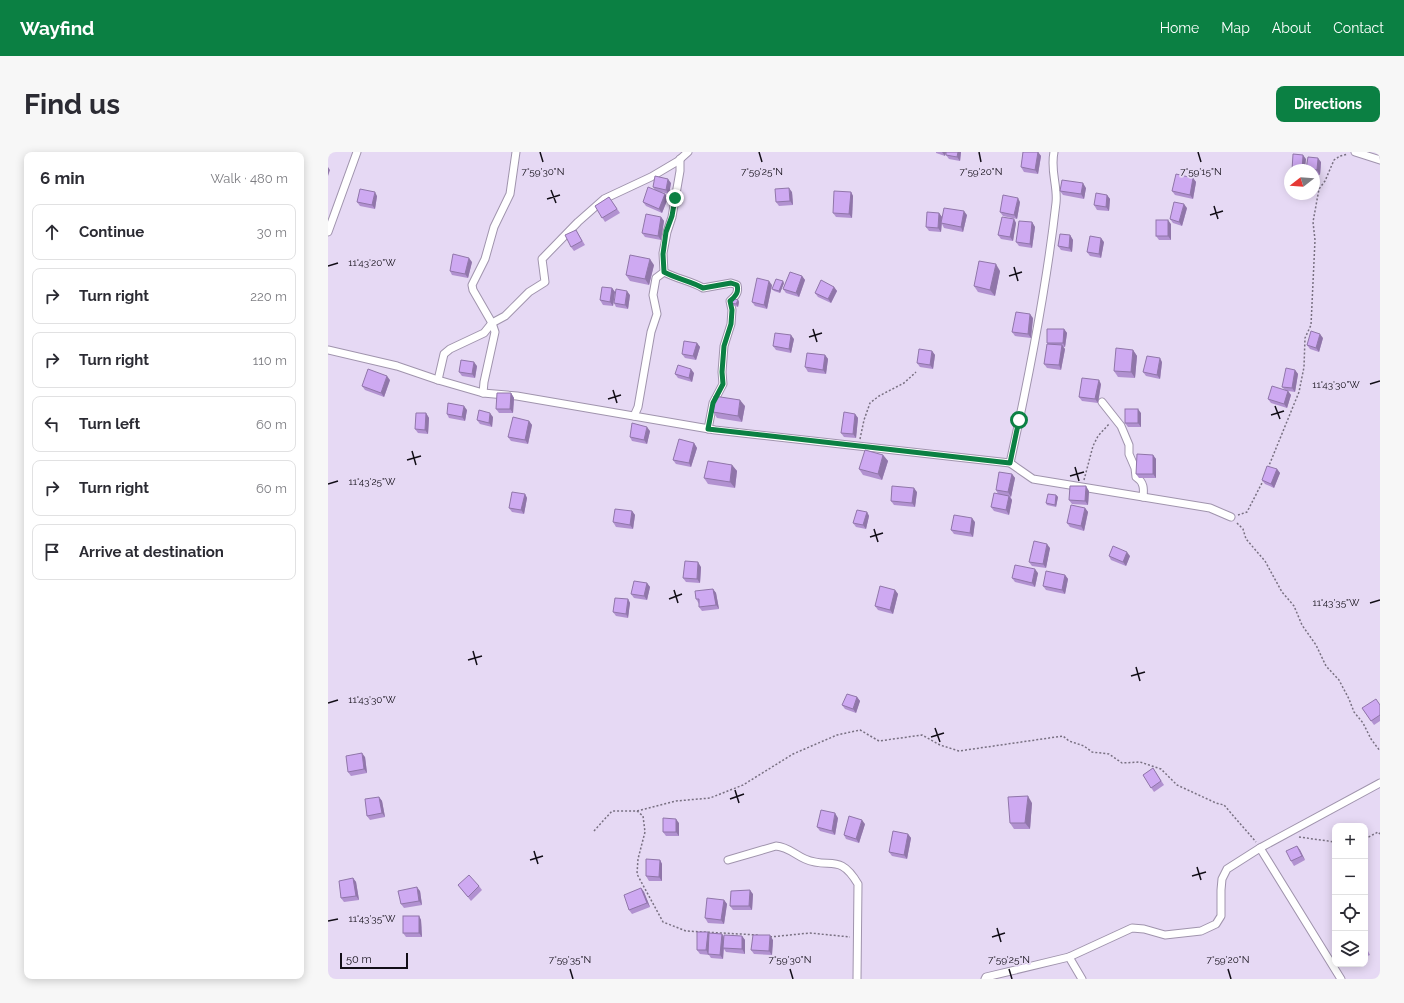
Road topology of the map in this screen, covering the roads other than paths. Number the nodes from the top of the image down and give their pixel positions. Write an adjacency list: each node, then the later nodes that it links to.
1 (357, 152): 8 (street)
2 (516, 152): 10 (street)
3 (688, 152): 6 (street)
4 (1054, 152): 17 (street)
5 (1355, 152): 7 (street)
6 (680, 159): 9 (street); 10 (street)
7 (1380, 160)
8 (328, 232)
9 (664, 272): 15 (street); 16 (street)
10 (492, 323): 12 (street); 13 (street)
11 (328, 350): 12 (street)
12 (438, 380): 13 (street)
13 (483, 393): 15 (street)
14 (1102, 402): 18 (street)
15 (634, 416): 16 (street)
16 (708, 429): 17 (street)
17 (1010, 463): 18 (street)
18 (1143, 497): 19 (street)
19 (1231, 517)
20 (1380, 783): 21 (street)
21 (1260, 848): 23 (street); 27 (street)
22 (728, 860): 24 (street)
23 (1069, 957): 25 (street); 26 (street)
24 (856, 979)
25 (985, 979)
26 (1082, 979)
27 (1341, 979)

